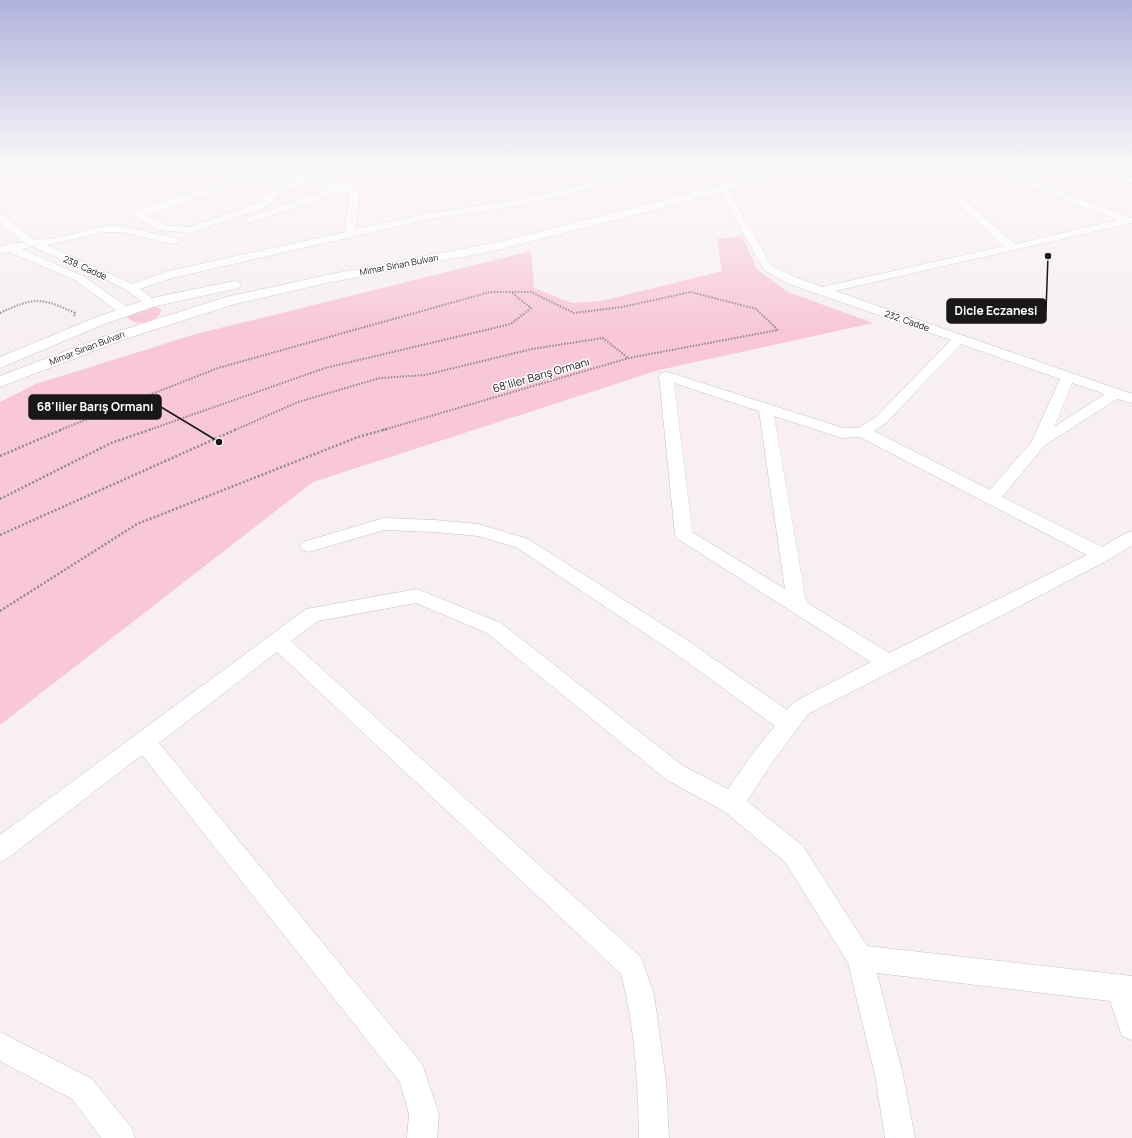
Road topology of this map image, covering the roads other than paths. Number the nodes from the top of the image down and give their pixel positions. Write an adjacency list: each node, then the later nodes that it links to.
1 (4, 221): 14 (street, 238. Cadde)
2 (150, 221): 3 (street)
3 (216, 221)
4 (247, 221): 14 (street)
5 (351, 221): 12 (street)
6 (407, 221): 12 (street)
7 (556, 221): 17 (main road, Mimar Sinan Bulvarı)
8 (598, 221): 23 (main road, Mimar Sinan Bulvarı)
9 (742, 221): 20 (street, 232. Cadde)
10 (982, 221): 15 (street)
11 (1126, 221): 15 (street)
12 (350, 234): 19 (street)
13 (0, 240): 16 (street)
14 (32, 244): 16 (street); 19 (street, 238. Cadde)
15 (1012, 247): 20 (street)
16 (4, 249): 22 (street)
17 (315, 268)
18 (248, 282): 21 (main road, Mimar Sinan Bulvarı)
19 (131, 288): 21 (street, 238. Cadde)
20 (821, 291): 24 (street, 232. Cadde)
21 (152, 302): 22 (main road, Mimar Sinan Bulvarı); 23 (main road)
22 (125, 311): 23 (main road); 25 (main road, Mimar Sinan Bulvarı)
23 (154, 324): 27 (main road, Mimar Sinan Bulvarı)
24 (958, 339): 26 (street, 232. Cadde); 31 (street)
25 (0, 363)
26 (1068, 377): 28 (street, 232. Cadde); 32 (street)
27 (0, 382)
28 (1115, 394): 29 (street, 232. Cadde); 32 (street)
29 (1132, 399)
30 (766, 409): 31 (street); 37 (street); 37 (street)
31 (863, 432): 33 (street)
32 (1039, 443): 33 (street)
33 (992, 498): 36 (street)
34 (1132, 537): 36 (street)
35 (309, 546): 40 (street)
36 (1102, 555): 39 (street)
37 (796, 605): 39 (street)
38 (278, 640): 41 (street); 42 (street); 50 (street)
39 (888, 663): 40 (street)
40 (789, 724): 42 (street)
41 (144, 741): 43 (street); 49 (street)
42 (732, 803): 44 (street)
43 (0, 850)
44 (860, 958): 45 (street); 51 (street)
45 (1125, 989): 46 (street)
46 (1132, 1026)
47 (0, 1046): 48 (street)
48 (120, 1138)
49 (422, 1138)
50 (654, 1138)
51 (900, 1138)

